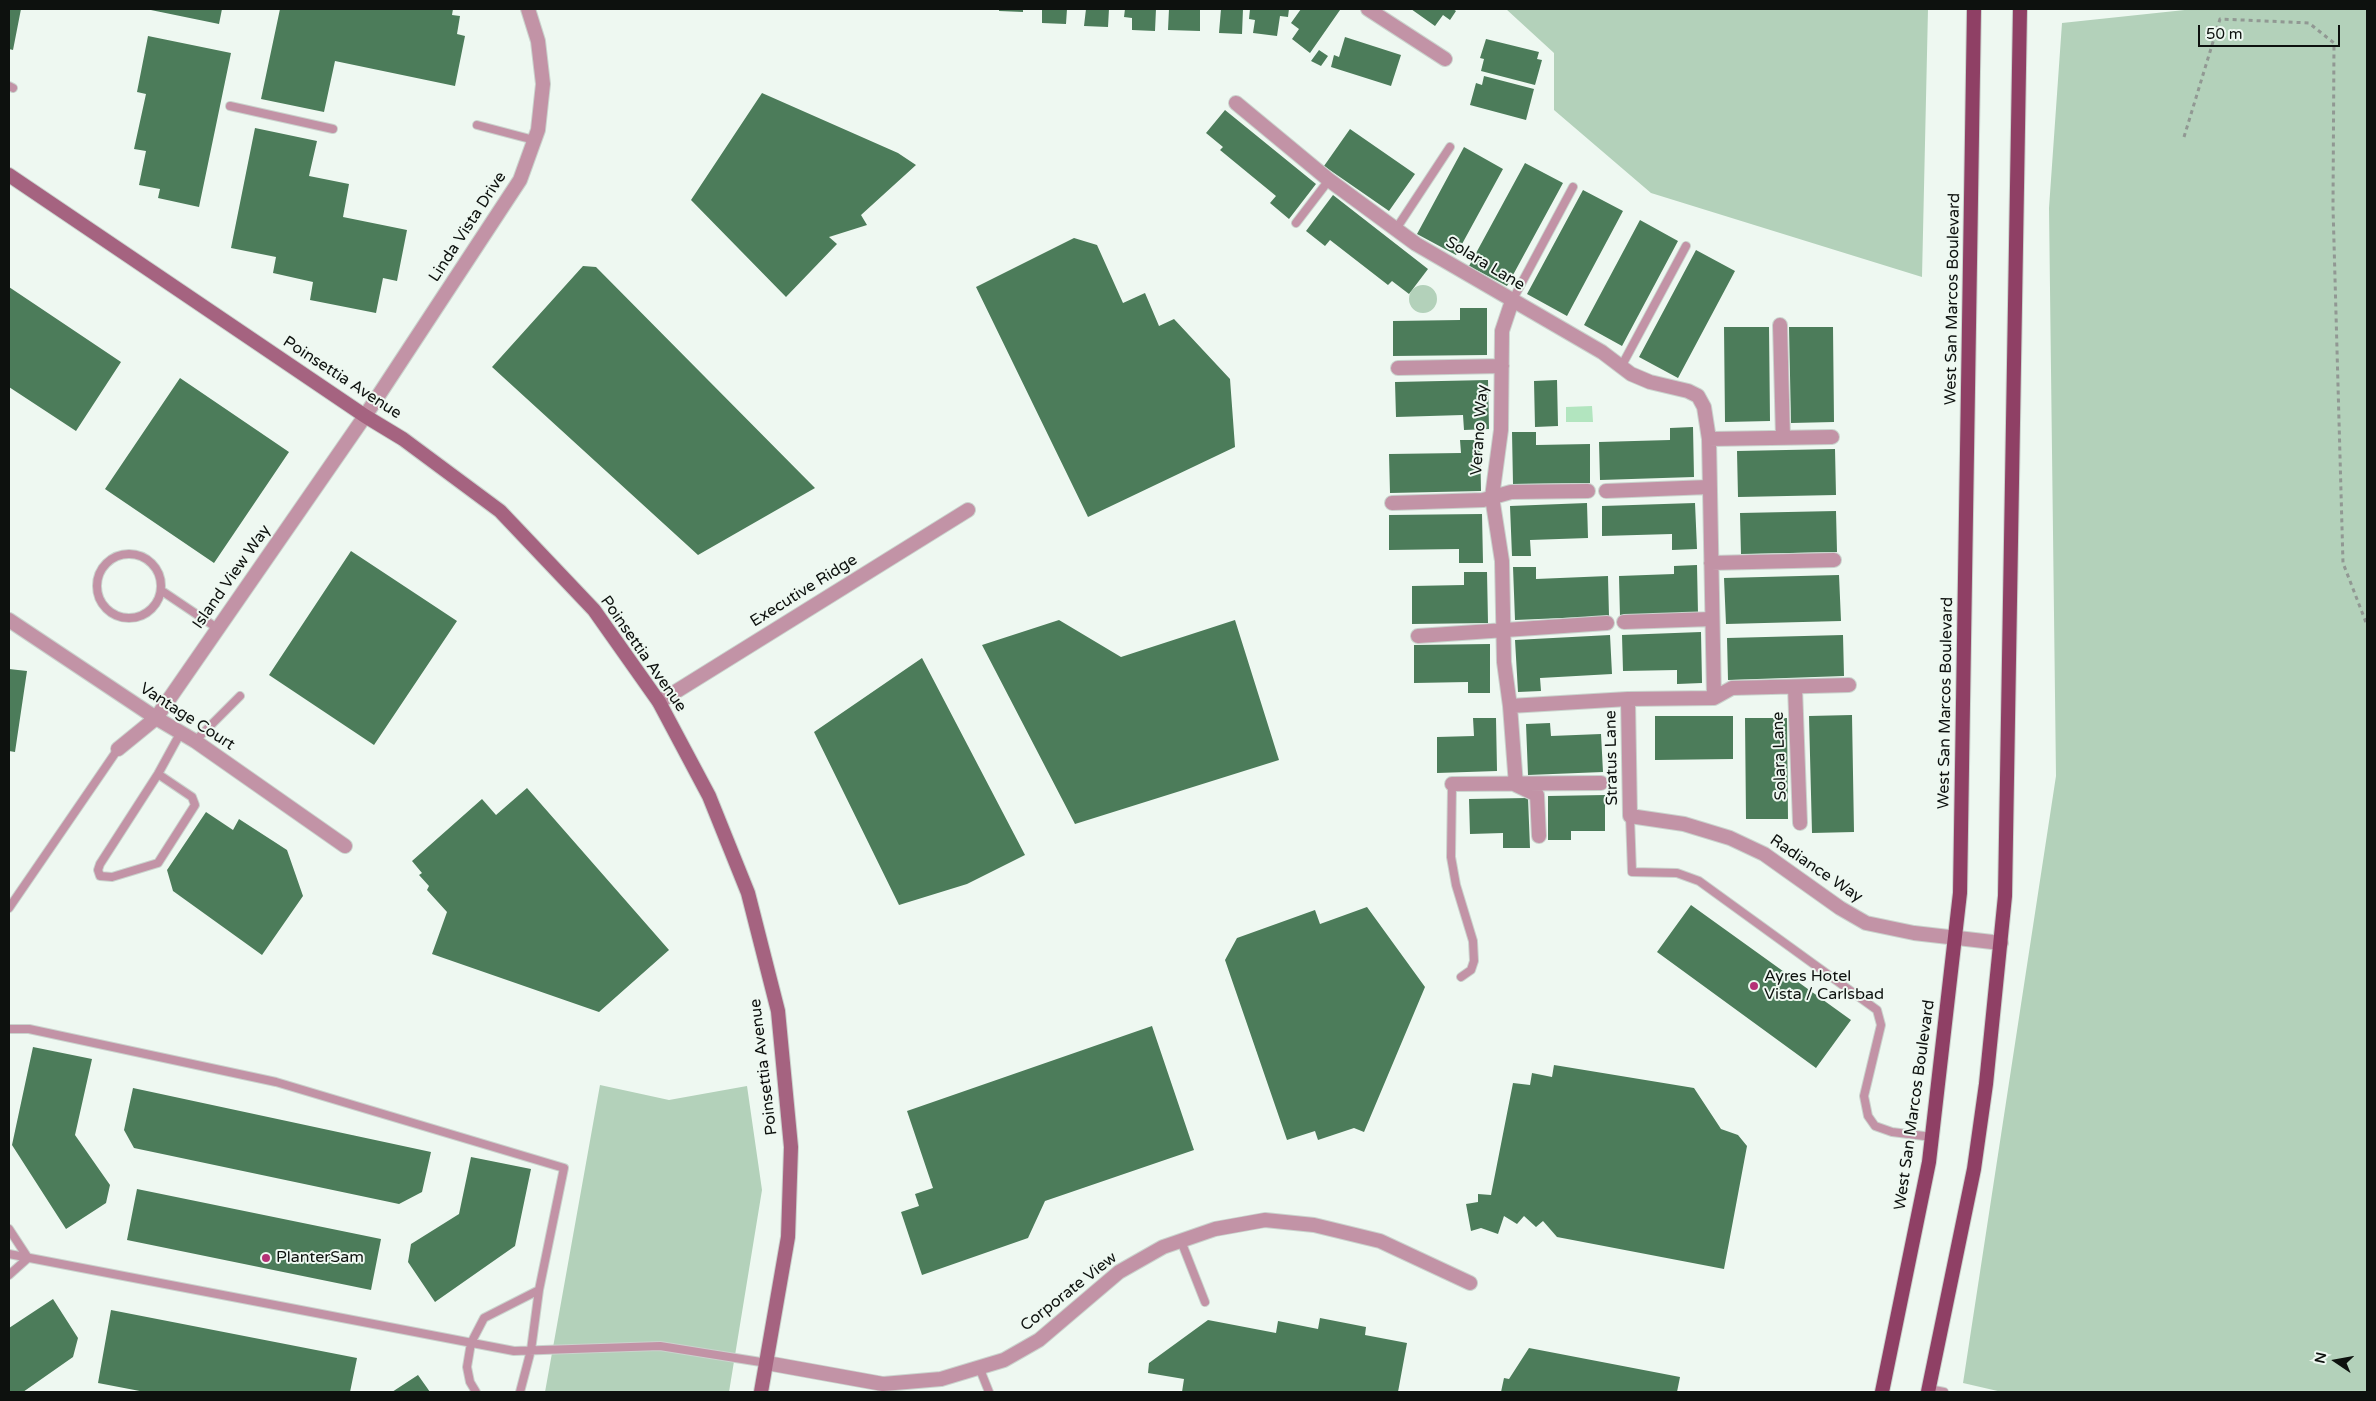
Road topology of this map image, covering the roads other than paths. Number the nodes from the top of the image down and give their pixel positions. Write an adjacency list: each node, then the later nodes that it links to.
1 (528, 9): 10 (street, Linda Vista Drive)
2 (1368, 9): 5 (street)
3 (1974, 9): 63 (main road, West San Marcos Boulevard)
4 (2020, 9): 64 (main road)
5 (1445, 59)
6 (1236, 103): 13 (street, Solara Lane)
7 (230, 106): 9 (lane)
8 (477, 126): 10 (lane)
9 (333, 129)
10 (534, 140): 23 (street, Linda Vista Drive)
11 (1450, 147): 16 (lane)
12 (9, 175): 23 (main road, Poinsettia Avenue)
13 (1329, 180): 15 (lane); 16 (street, Solara Lane)
14 (1572, 187): 18 (lane)
15 (1296, 223)
16 (1396, 229): 18 (street, Solara Lane)
17 (1686, 246): 21 (lane)
18 (1512, 301): 20 (street, Verano Way); 21 (street, Solara Lane)
19 (1780, 325): 24 (street)
20 (1502, 366): 22 (street, Verano Way); 30 (street, Verano Way)
21 (1621, 366): 26 (street, Solara Lane)
22 (1398, 368)
23 (365, 416): 40 (street, Island View Way); 48 (main road, Poinsettia Avenue)
24 (1783, 438): 25 (street); 26 (street)
25 (1832, 438)
26 (1709, 439): 27 (street, Solara Lane)
27 (1709, 487): 29 (street); 34 (street, Solara Lane)
28 (1588, 491): 30 (street, Verano Way)
29 (1606, 491)
30 (1492, 497): 31 (street, Verano Way); 41 (street, Verano Way)
31 (1392, 503)
32 (968, 510): 48 (street, Executive Ridge)
33 (1834, 560): 34 (street)
34 (1711, 563): 36 (street, Solara Lane)
35 (162, 591): 35 (lane); 40 (lane)
36 (1712, 618): 38 (street); 46 (street, Solara Lane)
37 (9, 620): 50 (street, Vantage Court)
38 (1624, 622)
39 (1607, 623): 41 (street)
40 (217, 628): 50 (street, Island View Way)
41 (1502, 629): 42 (street); 49 (street, Verano Way)
42 (1418, 636)
43 (1848, 685): 44 (street, Solara Lane)
44 (1795, 687): 46 (street, Solara Lane); 59 (street, Solara Lane)
45 (240, 696): 52 (lane)
46 (1714, 698): 47 (street, Solara Lane)
47 (1628, 699): 49 (street); 58 (street, Stratus Lane)
48 (659, 702): 78 (main road, Poinsettia Avenue)
49 (1510, 706): 57 (street, Verano Way)
50 (156, 718): 51 (street, Vantage Court); 53 (street, Island View Way)
51 (181, 732): 52 (street, Vantage Court); 54 (lane)
52 (195, 741): 61 (street, Vantage Court)
53 (118, 748): 62 (lane)
54 (158, 774): 54 (lane)
55 (1601, 783): 57 (street)
56 (1452, 784): 57 (street); 65 (lane)
57 (1516, 785): 60 (street)
58 (1630, 816): 63 (street, Radiance Way); 67 (lane)
59 (1800, 823)
60 (1539, 836)
61 (345, 846)
62 (9, 908)
63 (1955, 938): 64 (street, Radiance Way); 67 (main road, West San Marcos Boulevard)
64 (2001, 943): 80 (main road)
65 (1461, 977)
66 (9, 1030): 74 (lane)
67 (1932, 1137): 85 (main road, West San Marcos Boulevard)
68 (9, 1229): 71 (lane)
69 (1181, 1240): 73 (street, Corporate View); 75 (lane); 79 (street, Corporate View)
70 (9, 1254): 71 (lane)
71 (28, 1258): 72 (lane); 76 (lane)
72 (9, 1275)
73 (1470, 1283)
74 (539, 1290): 76 (lane); 77 (lane)
75 (1205, 1302)
76 (471, 1343): 77 (lane); 81 (lane)
77 (531, 1350): 78 (lane); 82 (lane)
78 (767, 1363): 79 (street, Corporate View); 83 (main road, Poinsettia Avenue)
79 (979, 1368): 84 (lane)
80 (1928, 1391): 86 (lane)
81 (476, 1392)
82 (520, 1392)
83 (761, 1392)
84 (989, 1392)
85 (1882, 1392)
86 (1944, 1392)

